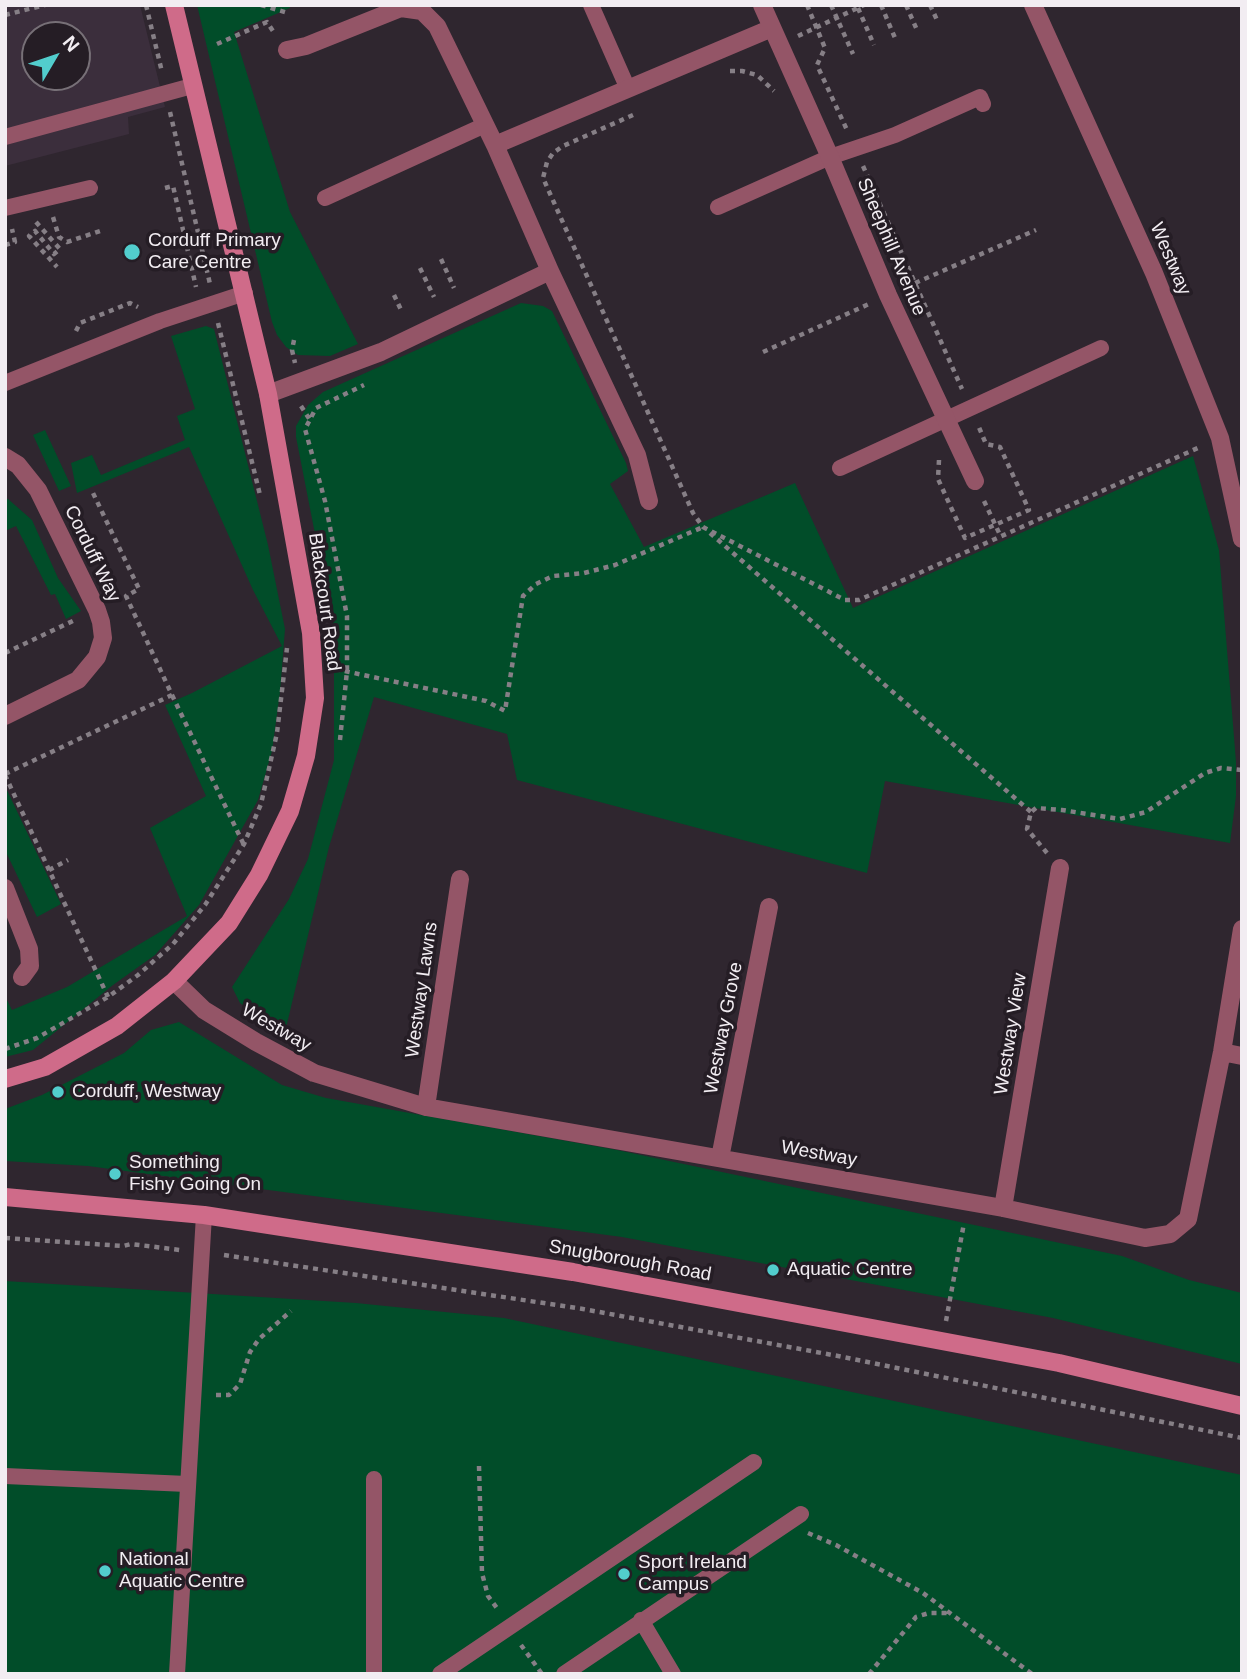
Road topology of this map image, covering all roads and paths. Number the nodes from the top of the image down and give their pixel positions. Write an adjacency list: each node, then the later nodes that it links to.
1 (45, 5): 16 (path)
2 (146, 5): 31 (path)
3 (174, 5): 29 (main road, Blackcourt Road)
4 (261, 5): 15 (path)
5 (591, 5): 30 (lane)
6 (762, 5): 20 (street, Sheephill Avenue)
7 (807, 5): 19 (path)
8 (831, 5): 17 (path)
9 (864, 5): 13 (path)
10 (881, 5): 22 (path)
11 (906, 5): 21 (path)
12 (930, 5): 18 (path)
13 (856, 8): 17 (path); 25 (path)
14 (1040, 8): 71 (street, Westway)
15 (288, 13)
16 (5, 15)
17 (836, 18): 19 (path); 27 (path)
18 (937, 20)
19 (816, 27): 24 (path); 38 (path)
20 (772, 28): 24 (street, Sheephill Avenue); 30 (street)
21 (917, 30)
22 (895, 38)
23 (217, 44): 26 (path)
24 (780, 45): 39 (street, Sheephill Avenue)
25 (874, 45)
26 (287, 50): 35 (street)
27 (853, 54)
28 (719, 76): 32 (path)
29 (192, 86): 31 (lane); 55 (main road, Blackcourt Road)
30 (628, 89): 37 (street)
31 (166, 93): 36 (lane); 59 (path)
32 (779, 102)
33 (984, 104): 38 (lane)
34 (634, 114): 79 (path)
35 (485, 125): 37 (street); 42 (lane)
36 (5, 137)
37 (495, 145): 51 (street)
38 (856, 149): 39 (lane); 52 (path)
39 (830, 157): 43 (lane); 57 (street, Sheephill Avenue)
40 (90, 188): 44 (lane)
41 (165, 188): 54 (path)
42 (325, 198)
43 (718, 207)
44 (8, 216): 47 (path)
45 (1037, 230): 52 (path)
46 (100, 231): 49 (path)
47 (5, 245)
48 (441, 259): 53 (path)
49 (57, 267)
50 (421, 268): 58 (path)
51 (550, 271): 67 (street); 76 (street)
52 (915, 283): 57 (path); 68 (path)
53 (454, 288)
54 (197, 292)
55 (245, 293): 59 (lane); 67 (main road, Blackcourt Road)
56 (394, 295): 61 (path)
57 (888, 295): 60 (path); 69 (street, Sheephill Avenue)
58 (434, 298)
59 (214, 303): 66 (lane); 75 (path)
60 (871, 303): 62 (path); 64 (path)
61 (402, 312)
62 (876, 314)
63 (1101, 348): 68 (lane)
64 (763, 352)
65 (373, 381): 87 (path)
66 (5, 383)
67 (268, 394): 86 (main road, Blackcourt Road)
68 (971, 409): 69 (lane); 78 (path)
69 (946, 420): 70 (lane); 74 (street, Sheephill Avenue)
70 (926, 429): 73 (lane); 78 (path)
71 (1220, 438): 77 (street, Westway); 80 (path)
72 (5, 457): 83 (street, Corduff Way)
73 (840, 468)
74 (975, 481): 78 (path)
75 (261, 499)
76 (649, 501)
77 (1240, 516): 81 (street, Westway)
78 (995, 525): 80 (path)
79 (703, 527): 80 (path); 87 (path); 93 (path)
80 (1001, 537)
81 (1242, 539)
82 (125, 596): 83 (path)
83 (97, 610): 85 (path); 89 (street, Corduff Way)
84 (287, 643): 94 (path)
85 (5, 653)
86 (313, 666): 87 (path); 103 (main road, Blackcourt Road)
87 (347, 671): 90 (path)
88 (172, 695): 94 (path)
89 (5, 716)
90 (340, 740)
91 (1242, 770): 93 (path)
92 (5, 775): 97 (path)
93 (1031, 811): 96 (path)
94 (244, 844): 104 (path)
95 (68, 860): 97 (path)
96 (1060, 868): 113 (street, Westway View)
97 (50, 870): 104 (path)
98 (460, 879): 109 (street, Westway Lawns)
99 (6, 893): 102 (street)
100 (769, 906): 110 (street, Westway Grove)
101 (1242, 929): 106 (street, Westway)
102 (22, 977)
103 (174, 981): 108 (main road, Blackcourt Road); 109 (street, Westway)
104 (108, 996): 105 (path)
105 (5, 1049)
106 (1222, 1052): 107 (street); 113 (street, Westway)
107 (1242, 1056)
108 (5, 1079)
109 (426, 1107): 110 (street, Westway)
110 (720, 1158): 112 (street, Westway)
111 (5, 1196): 114 (main road, Snugborough Road)
112 (968, 1201): 113 (street, Westway); 119 (path)
113 (1003, 1208)
114 (204, 1215): 119 (main road, Snugborough Road); 127 (lane)
115 (5, 1238): 116 (path)
116 (122, 1246)
117 (278, 1264): 122 (path)
118 (291, 1311): 120 (path)
119 (942, 1340): 121 (main road, Snugborough Road)
120 (216, 1395)
121 (1242, 1406)
122 (1242, 1438)
123 (754, 1462): 131 (lane)
124 (479, 1466): 131 (path)
125 (5, 1476): 127 (lane)
126 (374, 1479): 133 (lane)
127 (187, 1484): 132 (lane)
128 (795, 1518): 129 (path); 130 (lane)
129 (950, 1614): 138 (path); 139 (path)
130 (641, 1620): 136 (lane); 137 (lane)
131 (509, 1627): 134 (lane); 135 (path)
132 (177, 1674)
133 (374, 1674)
134 (440, 1674)
135 (542, 1674)
136 (564, 1674)
137 (673, 1674)
138 (869, 1674)
139 (1032, 1674)

